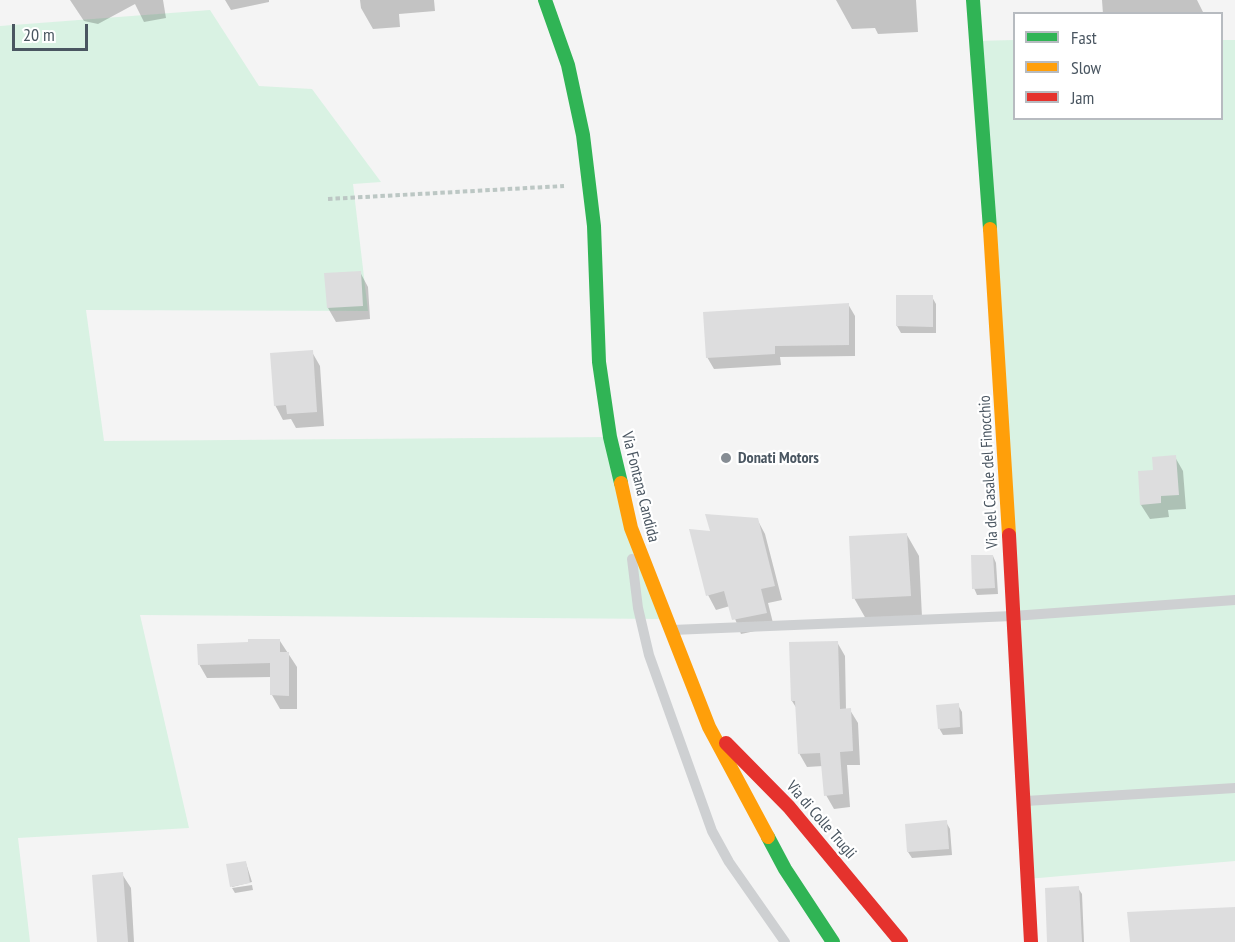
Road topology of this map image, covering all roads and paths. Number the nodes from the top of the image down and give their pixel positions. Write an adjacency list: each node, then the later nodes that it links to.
1 (545, 0): 3 (street, Via Fontana Candida)
2 (973, 0): 7 (street, Via del Casale del Finocchio)
3 (590, 184): 4 (path); 5 (street, Via Fontana Candida)
4 (328, 199)
5 (631, 528): 8 (street, Via Fontana Candida); 12 (lane)
6 (1235, 600): 7 (lane)
7 (1013, 616): 8 (lane); 11 (street, Via del Casale del Finocchio)
8 (669, 631): 9 (street, Via Fontana Candida)
9 (709, 728): 13 (street, Via Fontana Candida); 14 (street, Via di Colle Trugli)
10 (1235, 788): 11 (lane)
11 (1022, 802): 15 (street, Via del Casale del Finocchio)
12 (785, 942)
13 (833, 942)
14 (901, 942)
15 (1030, 942)

